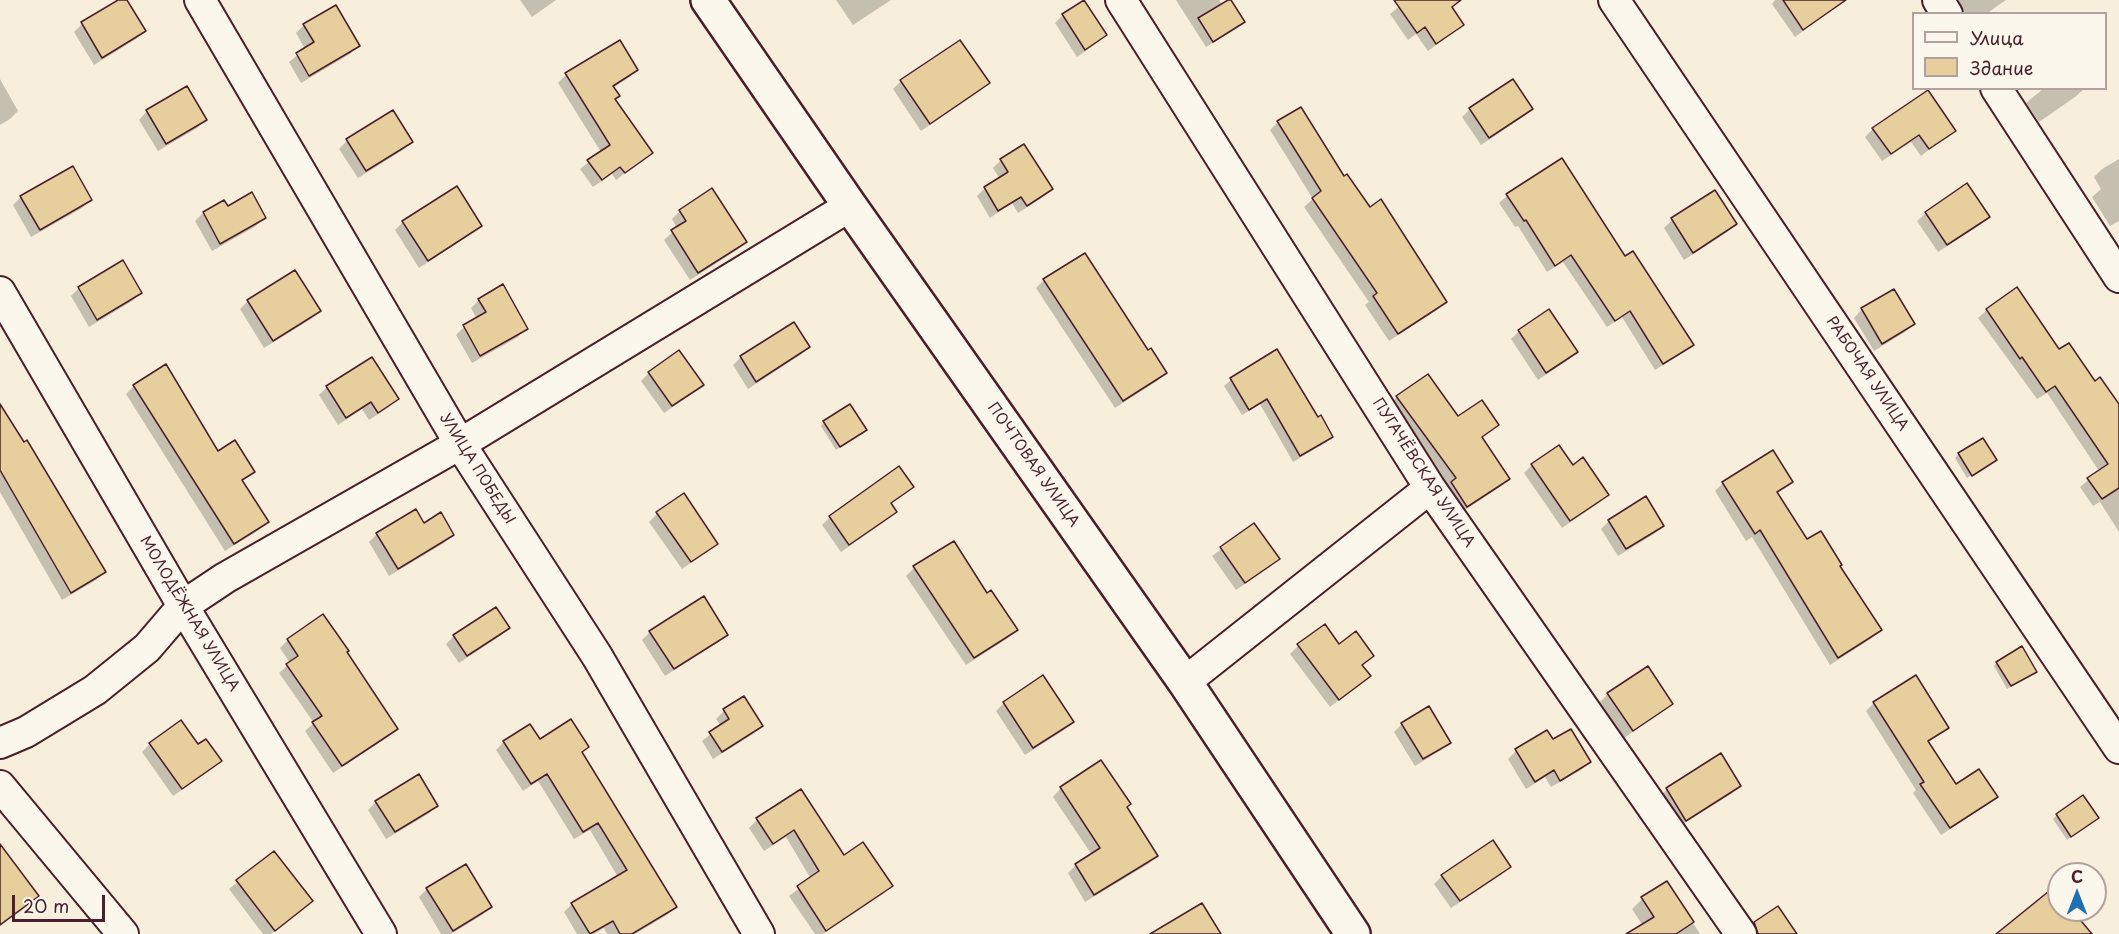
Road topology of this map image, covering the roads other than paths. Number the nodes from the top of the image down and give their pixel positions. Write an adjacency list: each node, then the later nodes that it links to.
1 (200, 0): 9 (street, УЛИЦА ПОБЕДЫ)
2 (708, 0): 6 (street, ПОЧТОВАЯ УЛИЦА)
3 (1121, 0): 10 (street, ПУГАЧЁВСКАЯ УЛИЦА)
4 (1614, 0): 14 (street, РАБОЧАЯ УЛИЦА)
5 (1997, 90): 7 (street)
6 (850, 206): 9 (street); 12 (street, ПОЧТОВАЯ УЛИЦА)
7 (2119, 277)
8 (0, 292): 11 (street, МОЛОДЁЖНАЯ УЛИЦА)
9 (460, 444): 11 (street); 18 (street, УЛИЦА ПОБЕДЫ)
10 (1430, 488): 12 (street); 20 (street, ПУГАЧЁВСКАЯ УЛИЦА)
11 (183, 606): 13 (street); 17 (street, МОЛОДЁЖНАЯ УЛИЦА)
12 (1185, 682): 19 (street, ПОЧТОВАЯ УЛИЦА)
13 (0, 743)
14 (2119, 748)
15 (0, 786): 16 (street)
16 (123, 934)
17 (381, 934)
18 (759, 934)
19 (1353, 934)
20 (1741, 934)

